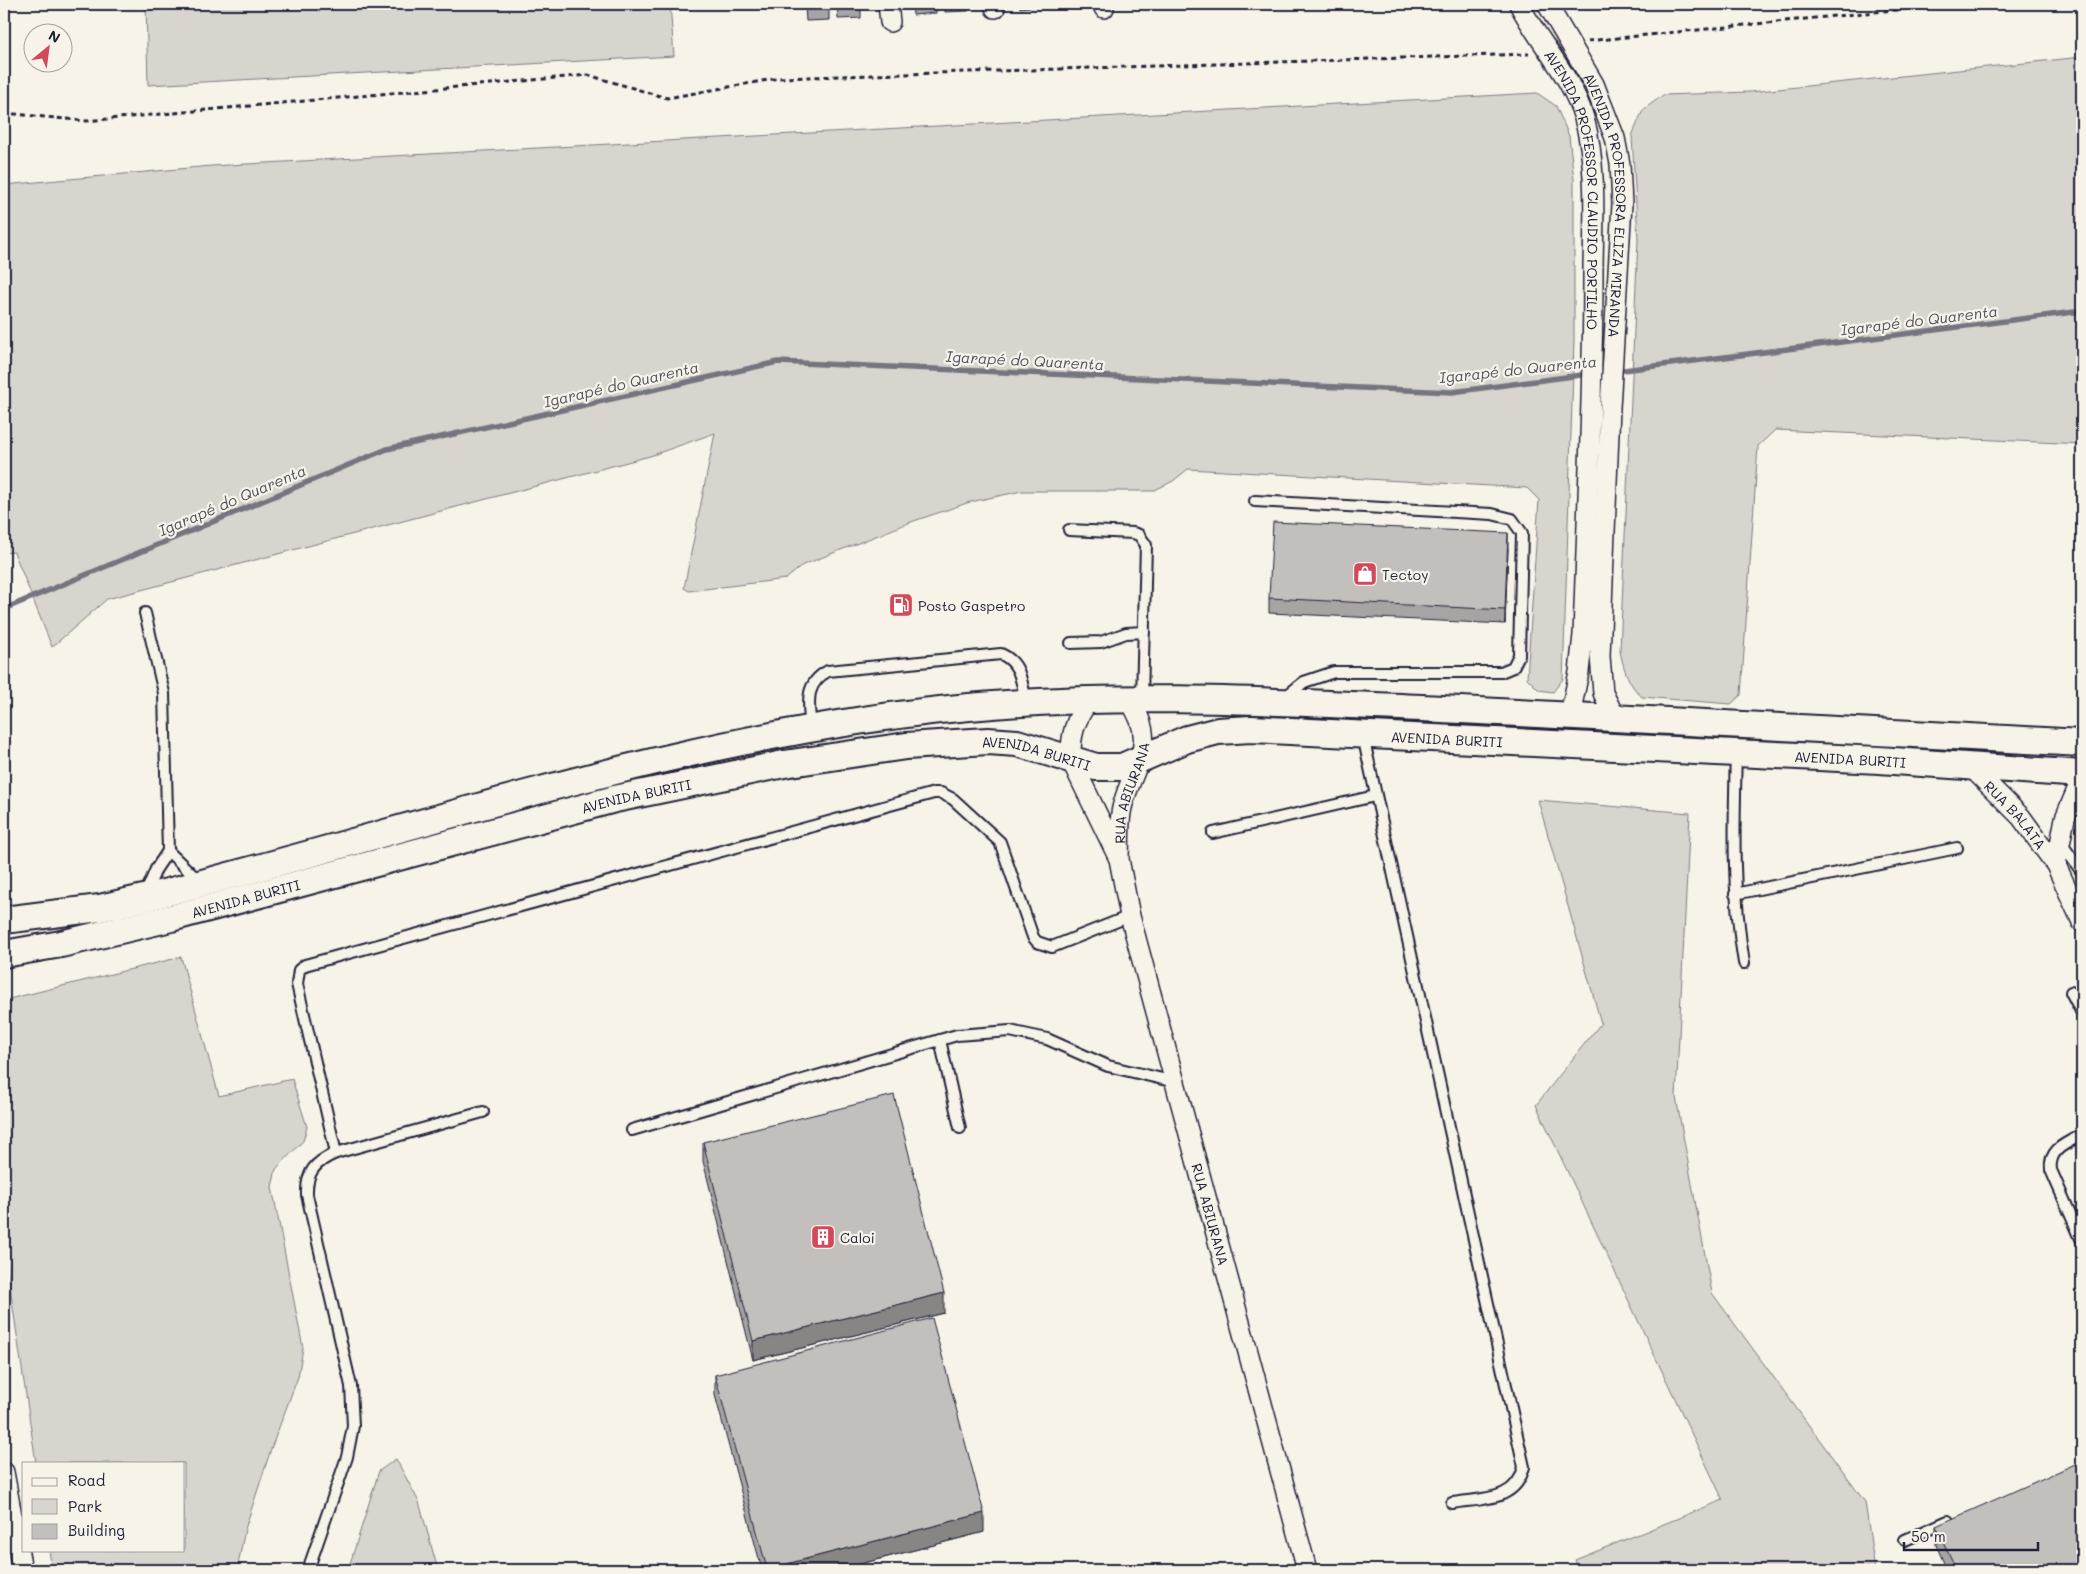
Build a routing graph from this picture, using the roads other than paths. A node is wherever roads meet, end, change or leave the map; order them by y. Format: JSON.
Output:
{"nodes":[{"id":1,"x":1519,"y":4,"type":"edge"},
{"id":2,"x":1547,"y":4,"type":"edge"},
{"id":3,"x":1600,"y":407,"type":"junction"},
{"id":4,"x":1255,"y":501,"type":"dead end"},
{"id":5,"x":1069,"y":530,"type":"dead end"},
{"id":6,"x":145,"y":613,"type":"dead end"},
{"id":7,"x":1144,"y":632,"type":"junction"},
{"id":8,"x":1071,"y":643,"type":"dead end"},
{"id":9,"x":1089,"y":700,"type":"junction"},
{"id":10,"x":1136,"y":700,"type":"junction"},
{"id":11,"x":1026,"y":702,"type":"junction"},
{"id":12,"x":1279,"y":702,"type":"junction"},
{"id":13,"x":1570,"y":715,"type":"junction"},
{"id":14,"x":1615,"y":717,"type":"junction"},
{"id":15,"x":811,"y":730,"type":"junction"},
{"id":16,"x":1363,"y":734,"type":"junction"},
{"id":17,"x":2082,"y":743,"type":"edge"},
{"id":18,"x":1736,"y":753,"type":"junction"},
{"id":19,"x":1071,"y":760,"type":"junction"},
{"id":20,"x":1138,"y":761,"type":"junction"},
{"id":21,"x":1972,"y":768,"type":"junction"},
{"id":22,"x":2082,"y":776,"type":"edge"},
{"id":23,"x":1375,"y":796,"type":"junction"},
{"id":24,"x":1213,"y":833,"type":"dead end"},
{"id":25,"x":2059,"y":840,"type":"junction"},
{"id":26,"x":1957,"y":848,"type":"dead end"},
{"id":27,"x":168,"y":851,"type":"junction"},
{"id":28,"x":1119,"y":859,"type":"junction"},
{"id":29,"x":2056,"y":864,"type":"junction"},
{"id":30,"x":2082,"y":872,"type":"edge"},
{"id":31,"x":201,"y":884,"type":"junction"},
{"id":32,"x":1735,"y":894,"type":"junction"},
{"id":33,"x":144,"y":898,"type":"junction"},
{"id":34,"x":1130,"y":916,"type":"junction"},
{"id":35,"x":4,"y":920,"type":"edge"},
{"id":36,"x":2082,"y":922,"type":"edge"},
{"id":37,"x":10,"y":956,"type":"edge"},
{"id":38,"x":1744,"y":964,"type":"dead end"},
{"id":39,"x":2071,"y":992,"type":"dead end"},
{"id":40,"x":2082,"y":1013,"type":"edge"},
{"id":41,"x":940,"y":1040,"type":"junction"},
{"id":42,"x":1175,"y":1082,"type":"junction"},
{"id":43,"x":482,"y":1112,"type":"dead end"},
{"id":44,"x":960,"y":1128,"type":"dead end"},
{"id":45,"x":632,"y":1130,"type":"dead end"},
{"id":46,"x":2082,"y":1135,"type":"edge"},
{"id":47,"x":336,"y":1153,"type":"junction"},
{"id":48,"x":2082,"y":1241,"type":"edge"},
{"id":49,"x":4,"y":1472,"type":"edge"},
{"id":50,"x":1452,"y":1503,"type":"dead end"},
{"id":51,"x":1958,"y":1517,"type":"edge"},
{"id":52,"x":1905,"y":1540,"type":"dead end"},
{"id":53,"x":22,"y":1570,"type":"edge"},
{"id":54,"x":308,"y":1570,"type":"edge"},
{"id":55,"x":1307,"y":1570,"type":"edge"}],
"edges":[{"from":1,"to":3,"type":"street","name":"AVENIDA PROFESSOR CLAUDIO PORTILHO"},
{"from":2,"to":3,"type":"street","name":"AVENIDA PROFESSORA ELIZA MIRANDA"},
{"from":3,"to":13,"type":"street","name":"AVENIDA PROFESSOR CLAUDIO PORTILHO"},
{"from":3,"to":14,"type":"street","name":"AVENIDA PROFESSORA ELIZA MIRANDA"},
{"from":4,"to":12,"type":"lane"},
{"from":5,"to":7,"type":"lane"},
{"from":6,"to":27,"type":"lane"},
{"from":7,"to":8,"type":"lane"},
{"from":7,"to":10,"type":"lane"},
{"from":9,"to":10,"type":"main road","name":"AVENIDA BURITI"},
{"from":9,"to":11,"type":"main road","name":"AVENIDA BURITI"},
{"from":9,"to":19,"type":"street","name":"RUA ABIURANA"},
{"from":10,"to":12,"type":"main road","name":"AVENIDA BURITI"},
{"from":10,"to":20,"type":"street","name":"RUA ABIURANA"},
{"from":11,"to":15,"type":"main road","name":"AVENIDA BURITI"},
{"from":11,"to":15,"type":"lane"},
{"from":12,"to":13,"type":"main road","name":"AVENIDA BURITI"},
{"from":13,"to":14,"type":"main road","name":"AVENIDA BURITI"},
{"from":14,"to":17,"type":"main road","name":"AVENIDA BURITI"},
{"from":15,"to":31,"type":"main road","name":"AVENIDA BURITI"},
{"from":16,"to":18,"type":"main road","name":"AVENIDA BURITI"},
{"from":16,"to":20,"type":"main road","name":"AVENIDA BURITI"},
{"from":16,"to":23,"type":"lane"},
{"from":18,"to":21,"type":"main road","name":"AVENIDA BURITI"},
{"from":18,"to":32,"type":"lane"},
{"from":19,"to":20,"type":"main road","name":"AVENIDA BURITI"},
{"from":19,"to":28,"type":"street","name":"RUA ABIURANA"},
{"from":19,"to":37,"type":"main road","name":"AVENIDA BURITI"},
{"from":20,"to":28,"type":"street","name":"RUA ABIURANA"},
{"from":21,"to":22,"type":"main road","name":"AVENIDA BURITI"},
{"from":21,"to":29,"type":"street","name":"RUA BALATA"},
{"from":22,"to":25,"type":"street","name":"RUA BALATA"},
{"from":23,"to":24,"type":"lane"},
{"from":23,"to":50,"type":"lane"},
{"from":25,"to":29,"type":"street","name":"RUA BALATA"},
{"from":25,"to":30,"type":"lane"},
{"from":26,"to":32,"type":"lane"},
{"from":27,"to":31,"type":"lane"},
{"from":27,"to":33,"type":"lane"},
{"from":28,"to":34,"type":"street","name":"RUA ABIURANA"},
{"from":29,"to":36,"type":"street","name":"RUA BALATA"},
{"from":31,"to":33,"type":"main road","name":"AVENIDA BURITI"},
{"from":32,"to":38,"type":"lane"},
{"from":33,"to":35,"type":"main road","name":"AVENIDA BURITI"},
{"from":34,"to":42,"type":"street","name":"RUA ABIURANA"},
{"from":34,"to":47,"type":"lane"},
{"from":39,"to":40,"type":"lane"},
{"from":41,"to":42,"type":"lane"},
{"from":41,"to":44,"type":"lane"},
{"from":41,"to":45,"type":"lane"},
{"from":42,"to":55,"type":"street","name":"RUA ABIURANA"},
{"from":43,"to":47,"type":"lane"},
{"from":46,"to":48,"type":"lane"},
{"from":47,"to":54,"type":"lane"},
{"from":49,"to":53,"type":"street"},
{"from":51,"to":52,"type":"lane"}]}
